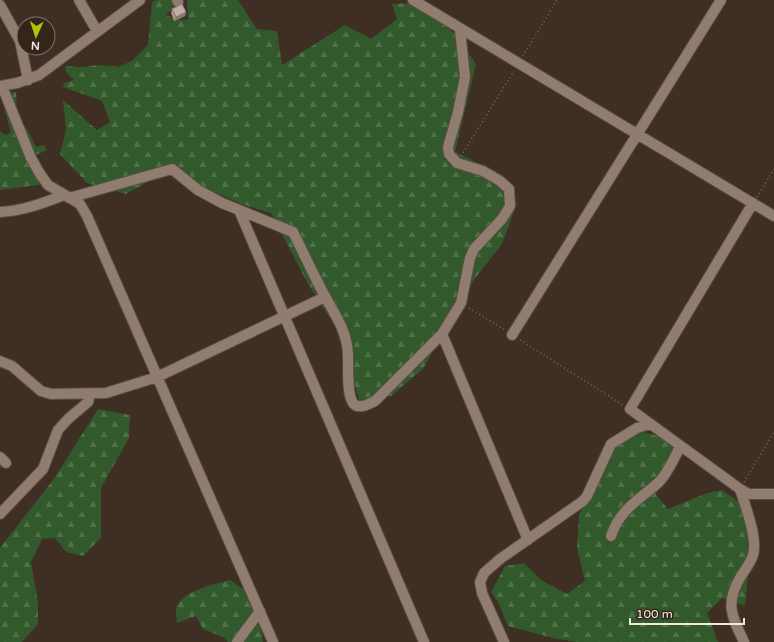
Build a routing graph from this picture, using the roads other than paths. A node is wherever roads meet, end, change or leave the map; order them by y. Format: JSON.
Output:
{"nodes":[{"id":1,"x":79,"y":0,"type":"edge"},
{"id":2,"x":140,"y":0,"type":"edge"},
{"id":3,"x":413,"y":0,"type":"edge"},
{"id":4,"x":721,"y":0,"type":"edge"},
{"id":5,"x":0,"y":5,"type":"edge"},
{"id":6,"x":460,"y":30,"type":"junction"},
{"id":7,"x":97,"y":31,"type":"junction"},
{"id":8,"x":28,"y":80,"type":"junction"},
{"id":9,"x":1,"y":86,"type":"edge"},
{"id":10,"x":637,"y":134,"type":"junction"},
{"id":11,"x":67,"y":196,"type":"junction"},
{"id":12,"x":753,"y":203,"type":"junction"},
{"id":13,"x":239,"y":210,"type":"junction"},
{"id":14,"x":0,"y":212,"type":"edge"},
{"id":15,"x":774,"y":216,"type":"edge"},
{"id":16,"x":325,"y":297,"type":"junction"},
{"id":17,"x":284,"y":316,"type":"junction"},
{"id":18,"x":442,"y":334,"type":"junction"},
{"id":19,"x":512,"y":335,"type":"road end"},
{"id":20,"x":1,"y":359,"type":"edge"},
{"id":21,"x":157,"y":376,"type":"junction"},
{"id":22,"x":90,"y":394,"type":"junction"},
{"id":23,"x":650,"y":424,"type":"junction"},
{"id":24,"x":680,"y":447,"type":"junction"},
{"id":25,"x":740,"y":489,"type":"junction"},
{"id":26,"x":774,"y":494,"type":"edge"},
{"id":27,"x":0,"y":514,"type":"edge"},
{"id":28,"x":611,"y":536,"type":"dead end"},
{"id":29,"x":528,"y":540,"type":"junction"},
{"id":30,"x":260,"y":611,"type":"junction"},
{"id":31,"x":237,"y":642,"type":"edge"},
{"id":32,"x":273,"y":642,"type":"edge"},
{"id":33,"x":424,"y":642,"type":"edge"},
{"id":34,"x":504,"y":642,"type":"edge"},
{"id":35,"x":744,"y":642,"type":"edge"}],
"edges":[{"from":1,"to":7,"type":"street"},
{"from":2,"to":7,"type":"street"},
{"from":3,"to":6,"type":"street"},
{"from":4,"to":10,"type":"street"},
{"from":5,"to":8,"type":"street"},
{"from":6,"to":10,"type":"street"},
{"from":6,"to":18,"type":"street"},
{"from":7,"to":8,"type":"street"},
{"from":8,"to":9,"type":"street"},
{"from":9,"to":11,"type":"street"},
{"from":10,"to":12,"type":"street"},
{"from":10,"to":19,"type":"street"},
{"from":11,"to":13,"type":"street"},
{"from":11,"to":14,"type":"street"},
{"from":11,"to":21,"type":"street"},
{"from":12,"to":15,"type":"street"},
{"from":12,"to":23,"type":"street"},
{"from":13,"to":16,"type":"street"},
{"from":13,"to":17,"type":"street"},
{"from":16,"to":17,"type":"street"},
{"from":16,"to":18,"type":"street"},
{"from":17,"to":21,"type":"street"},
{"from":17,"to":33,"type":"street"},
{"from":18,"to":29,"type":"street"},
{"from":20,"to":22,"type":"street"},
{"from":21,"to":22,"type":"street"},
{"from":21,"to":30,"type":"street"},
{"from":22,"to":27,"type":"street"},
{"from":23,"to":24,"type":"street"},
{"from":23,"to":29,"type":"street"},
{"from":24,"to":25,"type":"street"},
{"from":24,"to":28,"type":"street"},
{"from":25,"to":26,"type":"street"},
{"from":25,"to":35,"type":"street"},
{"from":29,"to":34,"type":"street"},
{"from":30,"to":31,"type":"street"},
{"from":30,"to":32,"type":"street"}]}
